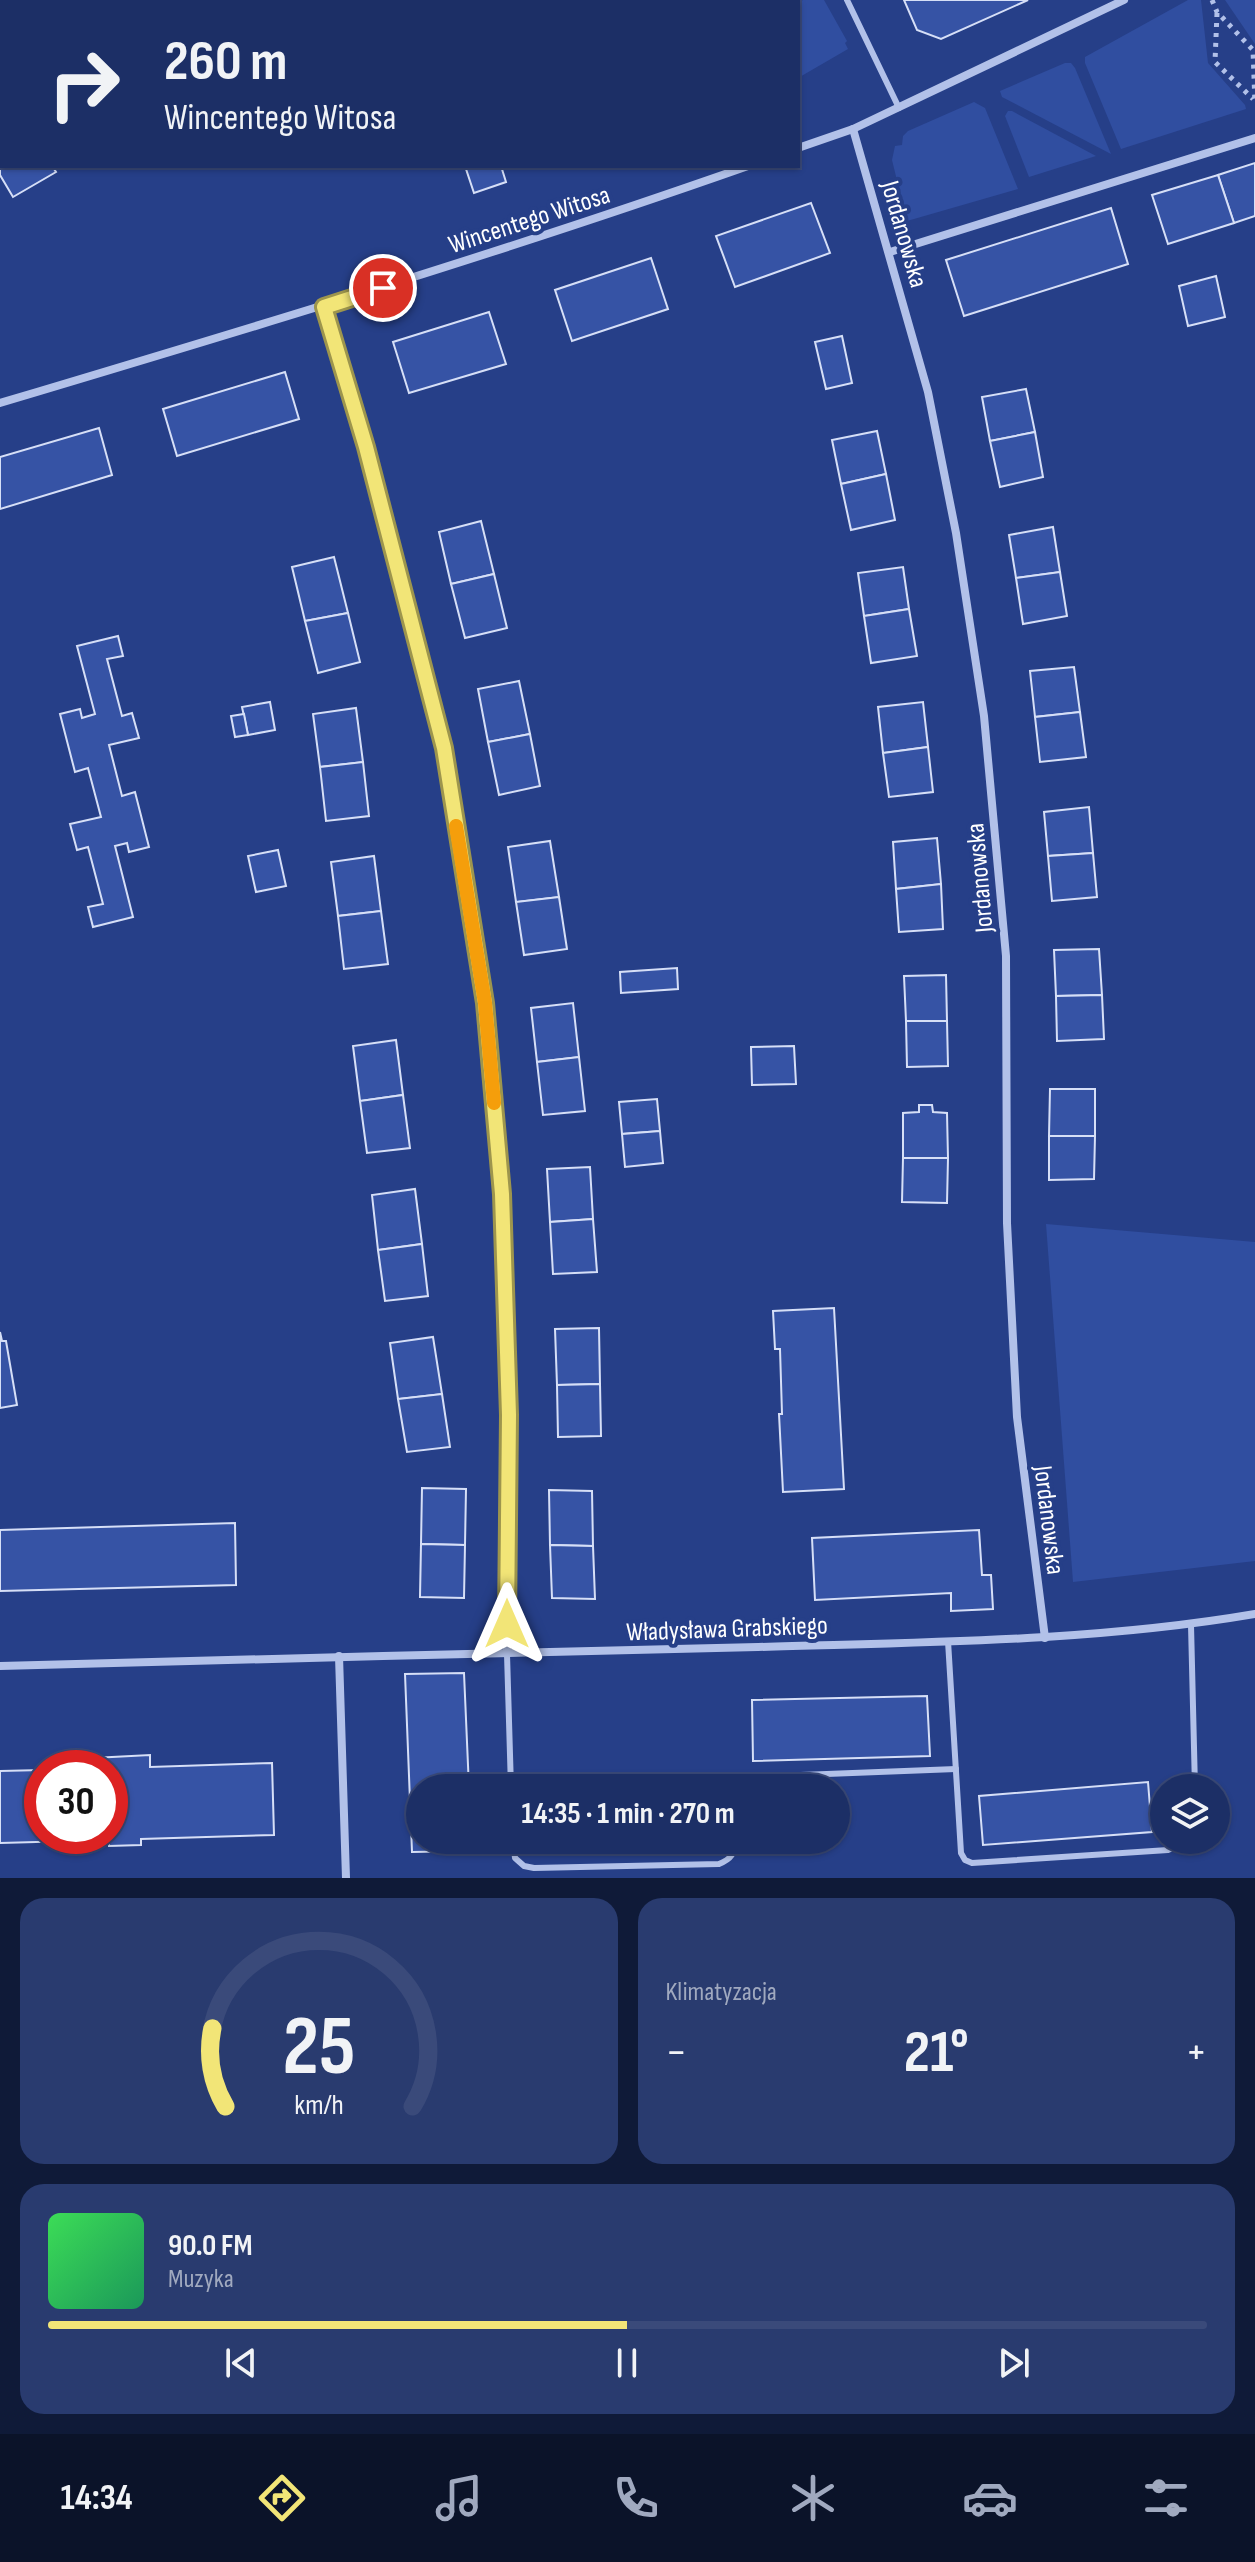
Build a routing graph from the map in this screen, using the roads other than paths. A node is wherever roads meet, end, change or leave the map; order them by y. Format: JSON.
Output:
{"nodes":[{"id":1,"x":847,"y":0,"type":"edge"},
{"id":2,"x":1124,"y":0,"type":"edge"},
{"id":3,"x":899,"y":108,"type":"junction"},
{"id":4,"x":853,"y":129,"type":"junction"},
{"id":5,"x":1255,"y":138,"type":"edge"},
{"id":6,"x":800,"y":147,"type":"edge"},
{"id":7,"x":732,"y":169,"type":"edge"},
{"id":8,"x":890,"y":252,"type":"junction"},
{"id":9,"x":324,"y":307,"type":"junction"},
{"id":10,"x":0,"y":403,"type":"edge"},
{"id":11,"x":1255,"y":1614,"type":"edge"},
{"id":12,"x":1191,"y":1625,"type":"junction"},
{"id":13,"x":1045,"y":1638,"type":"junction"},
{"id":14,"x":948,"y":1641,"type":"junction"},
{"id":15,"x":507,"y":1654,"type":"junction"},
{"id":16,"x":339,"y":1656,"type":"junction"},
{"id":17,"x":0,"y":1666,"type":"edge"},
{"id":18,"x":956,"y":1769,"type":"junction"},
{"id":19,"x":511,"y":1774,"type":"edge"},
{"id":20,"x":828,"y":1774,"type":"edge"},
{"id":21,"x":1195,"y":1774,"type":"edge"},
{"id":22,"x":1150,"y":1851,"type":"edge"},
{"id":23,"x":515,"y":1854,"type":"edge"},
{"id":24,"x":733,"y":1854,"type":"edge"},
{"id":25,"x":346,"y":1878,"type":"edge"}],
"edges":[{"from":1,"to":3,"type":"lane"},
{"from":2,"to":3,"type":"street"},
{"from":3,"to":4,"type":"street"},
{"from":4,"to":6,"type":"street"},
{"from":4,"to":8,"type":"street","name":"Jordanowska"},
{"from":5,"to":8,"type":"street"},
{"from":7,"to":9,"type":"street","name":"Wincentego Witosa"},
{"from":8,"to":13,"type":"street","name":"Jordanowska"},
{"from":9,"to":10,"type":"street","name":"Wincentego Witosa"},
{"from":9,"to":15,"type":"street"},
{"from":11,"to":12,"type":"street","name":"Władysława Grabskiego"},
{"from":12,"to":13,"type":"street","name":"Władysława Grabskiego"},
{"from":12,"to":21,"type":"lane"},
{"from":13,"to":14,"type":"street","name":"Władysława Grabskiego"},
{"from":14,"to":15,"type":"street","name":"Władysława Grabskiego"},
{"from":14,"to":18,"type":"lane"},
{"from":15,"to":16,"type":"street","name":"Władysława Grabskiego"},
{"from":15,"to":19,"type":"lane"},
{"from":16,"to":17,"type":"street","name":"Władysława Grabskiego"},
{"from":16,"to":25,"type":"street"},
{"from":18,"to":20,"type":"lane"},
{"from":18,"to":22,"type":"lane"},
{"from":23,"to":24,"type":"lane"}]}
